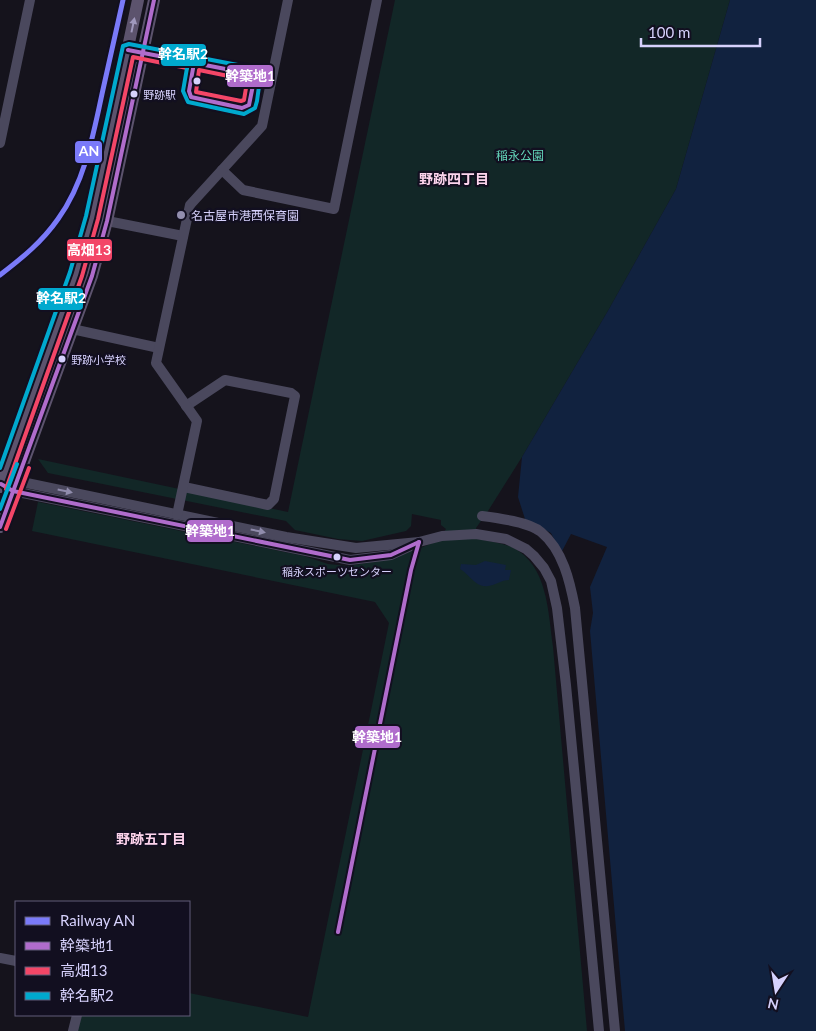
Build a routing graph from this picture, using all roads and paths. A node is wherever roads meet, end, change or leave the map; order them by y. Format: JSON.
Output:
{"nodes":[{"id":1,"x":30,"y":0,"type":"edge"},
{"id":2,"x":138,"y":0,"type":"edge"},
{"id":3,"x":154,"y":0,"type":"edge"},
{"id":4,"x":288,"y":0,"type":"edge"},
{"id":5,"x":377,"y":0,"type":"edge"},
{"id":6,"x":0,"y":143,"type":"edge"},
{"id":7,"x":222,"y":170,"type":"junction"},
{"id":8,"x":92,"y":218,"type":"junction"},
{"id":9,"x":107,"y":221,"type":"junction"},
{"id":10,"x":183,"y":236,"type":"junction"},
{"id":11,"x":72,"y":330,"type":"junction"},
{"id":12,"x":159,"y":348,"type":"junction"},
{"id":13,"x":186,"y":406,"type":"junction"},
{"id":14,"x":1,"y":485,"type":"edge"},
{"id":15,"x":15,"y":486,"type":"junction"},
{"id":16,"x":184,"y":487,"type":"junction"},
{"id":17,"x":177,"y":514,"type":"junction"},
{"id":18,"x":482,"y":516,"type":"dead end"},
{"id":19,"x":0,"y":527,"type":"edge"},
{"id":20,"x":419,"y":542,"type":"junction"},
{"id":21,"x":0,"y":958,"type":"edge"},
{"id":22,"x":15,"y":961,"type":"edge"},
{"id":23,"x":77,"y":1016,"type":"edge"},
{"id":24,"x":73,"y":1031,"type":"edge"},
{"id":25,"x":599,"y":1031,"type":"edge"},
{"id":26,"x":615,"y":1031,"type":"edge"}],
"edges":[{"from":1,"to":6,"type":"street"},
{"from":8,"to":2,"type":"main road","one_way":true},
{"from":3,"to":9,"type":"main road"},
{"from":4,"to":7,"type":"street"},
{"from":5,"to":7,"type":"street"},
{"from":7,"to":10,"type":"street"},
{"from":8,"to":9,"type":"street"},
{"from":8,"to":14,"type":"main road"},
{"from":9,"to":10,"type":"street"},
{"from":9,"to":11,"type":"main road"},
{"from":10,"to":12,"type":"street"},
{"from":11,"to":12,"type":"street"},
{"from":11,"to":15,"type":"main road"},
{"from":12,"to":13,"type":"street"},
{"from":13,"to":16,"type":"street"},
{"from":13,"to":16,"type":"street"},
{"from":14,"to":15,"type":"street"},
{"from":15,"to":17,"type":"street","one_way":true},
{"from":15,"to":19,"type":"main road"},
{"from":15,"to":20,"type":"street"},
{"from":16,"to":17,"type":"street"},
{"from":17,"to":20,"type":"street","one_way":true},
{"from":18,"to":26,"type":"street"},
{"from":20,"to":25,"type":"street"},
{"from":21,"to":22,"type":"street"},
{"from":23,"to":24,"type":"street"}]}
